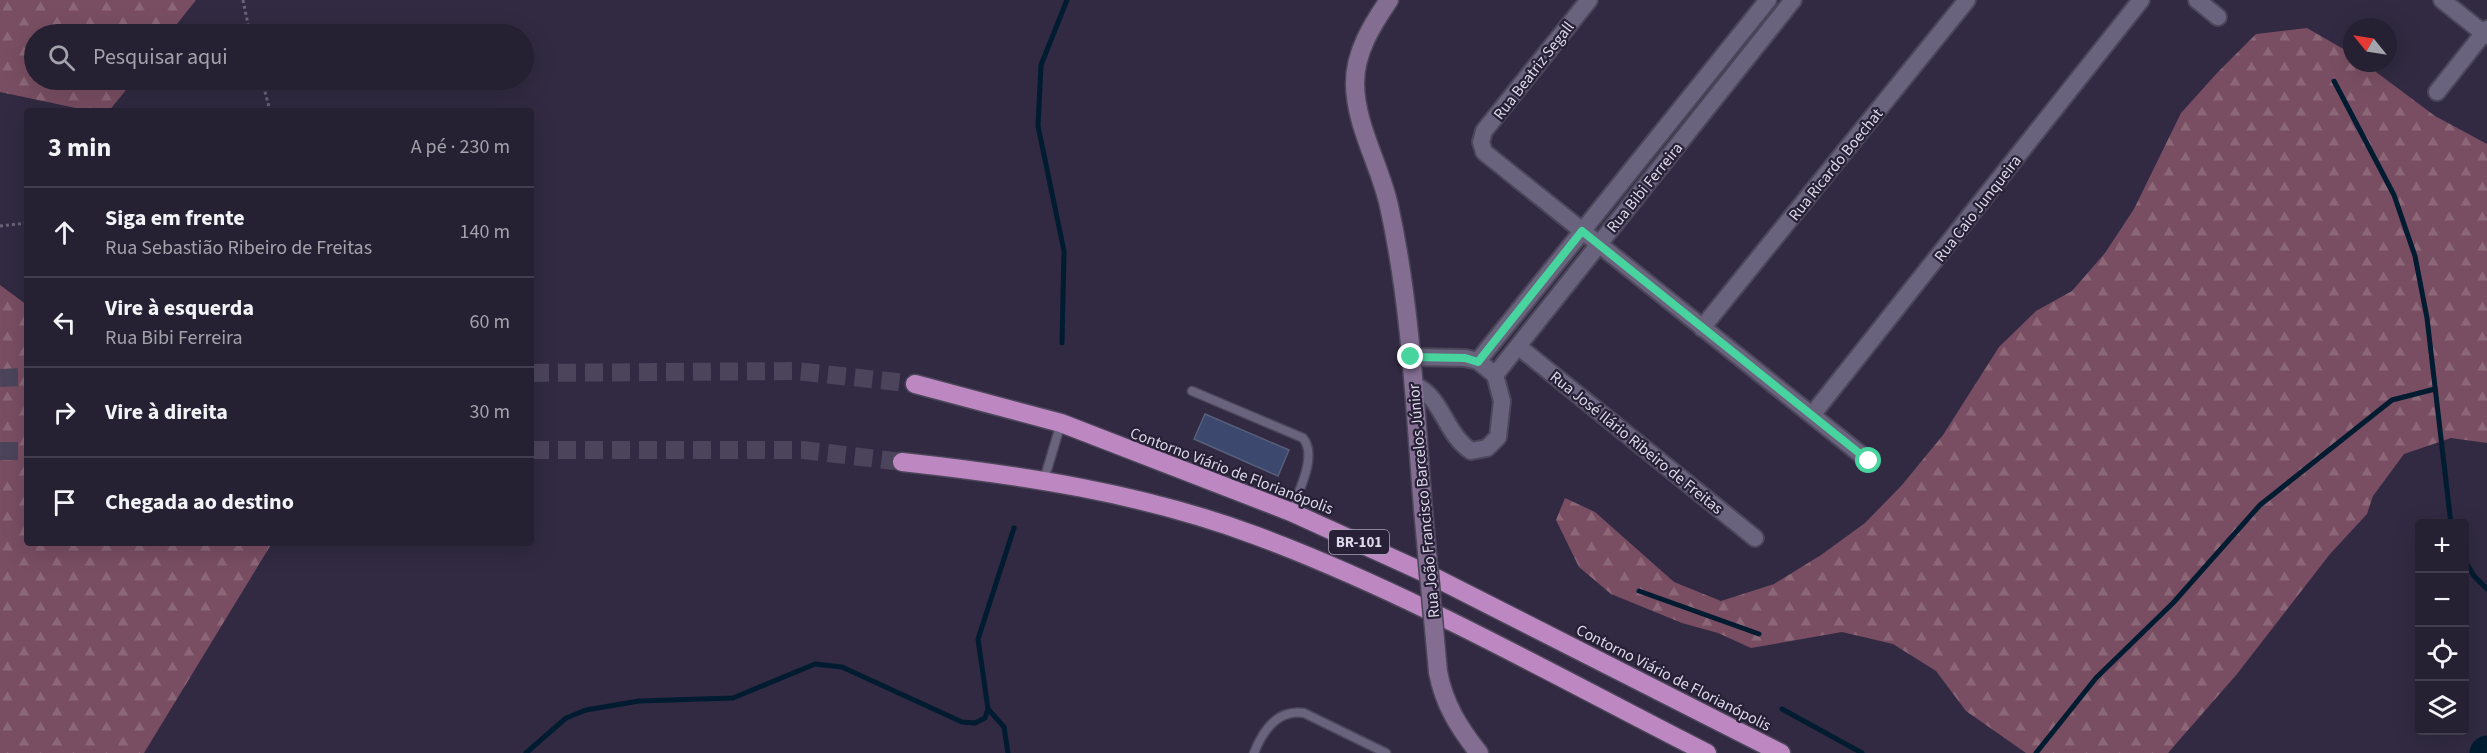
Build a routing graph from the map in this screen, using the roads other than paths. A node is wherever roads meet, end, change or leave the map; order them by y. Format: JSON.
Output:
{"nodes":[{"id":1,"x":1389,"y":0,"type":"edge"},
{"id":2,"x":1589,"y":0,"type":"edge"},
{"id":3,"x":1768,"y":0,"type":"edge"},
{"id":4,"x":1793,"y":0,"type":"edge"},
{"id":5,"x":1966,"y":0,"type":"edge"},
{"id":6,"x":2141,"y":0,"type":"edge"},
{"id":7,"x":2197,"y":0,"type":"edge"},
{"id":8,"x":2442,"y":0,"type":"edge"},
{"id":9,"x":2218,"y":17,"type":"dead end"},
{"id":10,"x":2486,"y":33,"type":"edge"},
{"id":11,"x":2437,"y":92,"type":"dead end"},
{"id":12,"x":1582,"y":231,"type":"junction"},
{"id":13,"x":1599,"y":244,"type":"junction"},
{"id":14,"x":1702,"y":328,"type":"junction"},
{"id":15,"x":1519,"y":346,"type":"junction"},
{"id":16,"x":1411,"y":357,"type":"junction"},
{"id":17,"x":1478,"y":362,"type":"junction"},
{"id":18,"x":1495,"y":375,"type":"junction"},
{"id":19,"x":915,"y":384,"type":"tunnel mouth"},
{"id":20,"x":1414,"y":385,"type":"junction"},
{"id":21,"x":1192,"y":391,"type":"dead end"},
{"id":22,"x":1812,"y":416,"type":"junction"},
{"id":23,"x":1061,"y":423,"type":"junction"},
{"id":24,"x":1869,"y":461,"type":"dead end"},
{"id":25,"x":902,"y":462,"type":"tunnel mouth"},
{"id":26,"x":1044,"y":480,"type":"junction"},
{"id":27,"x":1291,"y":512,"type":"junction"},
{"id":28,"x":1755,"y":538,"type":"dead end"},
{"id":29,"x":1254,"y":753,"type":"edge"},
{"id":30,"x":1386,"y":753,"type":"edge"},
{"id":31,"x":1479,"y":753,"type":"edge"},
{"id":32,"x":1707,"y":753,"type":"edge"},
{"id":33,"x":1781,"y":753,"type":"edge"}],
"edges":[{"from":1,"to":16,"type":"street","name":"Rua João Francisco Barcelos Júnior"},
{"from":2,"to":12,"type":"street","name":"Rua Beatriz Segall"},
{"from":3,"to":12,"type":"street","name":"Rua Bibi Ferreira"},
{"from":4,"to":13,"type":"street","name":"Rua Bibi Ferreira"},
{"from":5,"to":14,"type":"street","name":"Rua Ricardo Boechat"},
{"from":6,"to":22,"type":"street","name":"Rua Caio Junqueira"},
{"from":7,"to":9,"type":"street"},
{"from":8,"to":10,"type":"street"},
{"from":10,"to":11,"type":"street"},
{"from":12,"to":13,"type":"street"},
{"from":12,"to":17,"type":"street","name":"Rua Bibi Ferreira"},
{"from":13,"to":14,"type":"street"},
{"from":13,"to":15,"type":"street","name":"Rua Bibi Ferreira"},
{"from":14,"to":22,"type":"street"},
{"from":15,"to":18,"type":"street","name":"Rua Bibi Ferreira"},
{"from":15,"to":28,"type":"street","name":"Rua José Ilário Ribeiro de Freitas"},
{"from":16,"to":17,"type":"street"},
{"from":16,"to":20,"type":"street","name":"Rua João Francisco Barcelos Júnior"},
{"from":17,"to":18,"type":"street"},
{"from":18,"to":20,"type":"street"},
{"from":19,"to":23,"type":"highway","name":"Contorno Viário de Florianópolis","number":"BR-101"},
{"from":20,"to":31,"type":"street","name":"Rua João Francisco Barcelos Júnior","bridge":true},
{"from":21,"to":27,"type":"lane"},
{"from":22,"to":24,"type":"street"},
{"from":23,"to":26,"type":"lane"},
{"from":23,"to":27,"type":"highway","name":"Contorno Viário de Florianópolis","number":"BR-101"},
{"from":25,"to":26,"type":"highway","number":"BR-101"},
{"from":26,"to":32,"type":"highway","number":"BR-101"},
{"from":27,"to":33,"type":"highway","name":"Contorno Viário de Florianópolis","number":"BR-101"},
{"from":29,"to":30,"type":"lane"}]}
